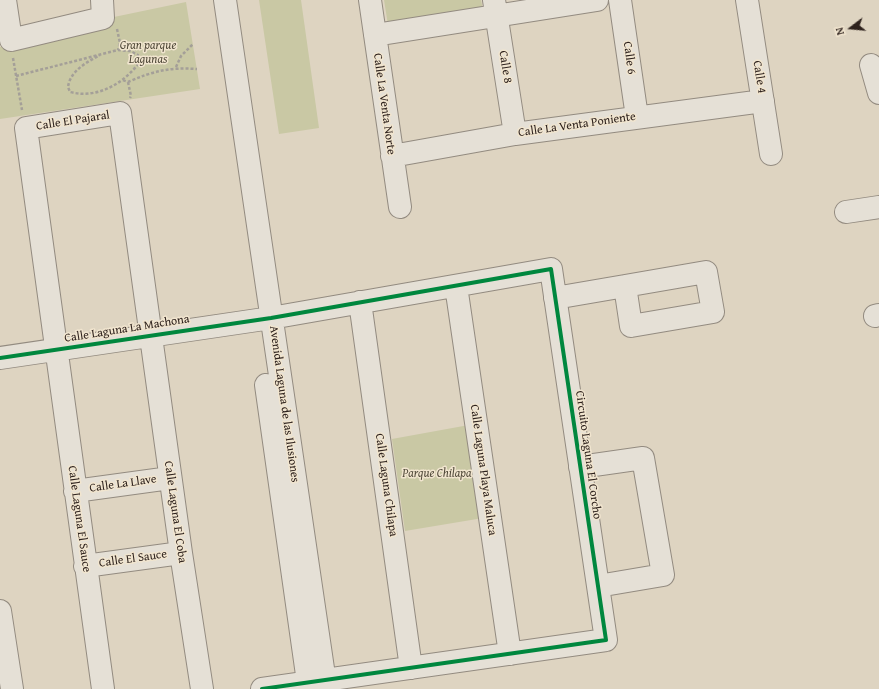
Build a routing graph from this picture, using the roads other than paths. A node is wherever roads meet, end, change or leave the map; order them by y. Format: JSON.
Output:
{"nodes":[{"id":1,"x":5,"y":0,"type":"edge"},
{"id":2,"x":102,"y":0,"type":"edge"},
{"id":3,"x":210,"y":0,"type":"edge"},
{"id":4,"x":225,"y":0,"type":"edge"},
{"id":5,"x":370,"y":0,"type":"edge"},
{"id":6,"x":597,"y":0,"type":"edge"},
{"id":7,"x":620,"y":0,"type":"edge"},
{"id":8,"x":747,"y":0,"type":"edge"},
{"id":9,"x":496,"y":8,"type":"edge"},
{"id":10,"x":375,"y":35,"type":"junction"},
{"id":11,"x":224,"y":47,"type":"junction"},
{"id":12,"x":871,"y":65,"type":"dead end"},
{"id":13,"x":879,"y":93,"type":"edge"},
{"id":14,"x":762,"y":101,"type":"junction"},
{"id":15,"x":637,"y":117,"type":"junction"},
{"id":16,"x":515,"y":134,"type":"junction"},
{"id":17,"x":771,"y":154,"type":"dead end"},
{"id":18,"x":392,"y":156,"type":"junction"},
{"id":19,"x":400,"y":207,"type":"dead end"},
{"id":20,"x":879,"y":207,"type":"edge"},
{"id":21,"x":846,"y":212,"type":"dead end"},
{"id":22,"x":456,"y":286,"type":"junction"},
{"id":23,"x":625,"y":286,"type":"dead end"},
{"id":24,"x":555,"y":298,"type":"junction"},
{"id":25,"x":360,"y":302,"type":"junction"},
{"id":26,"x":264,"y":319,"type":"junction"},
{"id":27,"x":151,"y":336,"type":"junction"},
{"id":28,"x":56,"y":350,"type":"junction"},
{"id":29,"x":0,"y":358,"type":"edge"},
{"id":30,"x":580,"y":467,"type":"junction"},
{"id":31,"x":170,"y":478,"type":"junction"},
{"id":32,"x":75,"y":491,"type":"junction"},
{"id":33,"x":181,"y":553,"type":"junction"},
{"id":34,"x":85,"y":566,"type":"junction"},
{"id":35,"x":598,"y":586,"type":"junction"},
{"id":36,"x":0,"y":611,"type":"edge"},
{"id":37,"x":510,"y":654,"type":"junction"},
{"id":38,"x":411,"y":668,"type":"junction"},
{"id":39,"x":317,"y":685,"type":"edge"},
{"id":40,"x":12,"y":689,"type":"edge"},
{"id":41,"x":103,"y":689,"type":"edge"},
{"id":42,"x":202,"y":689,"type":"edge"},
{"id":43,"x":262,"y":689,"type":"edge"}],
"edges":[{"from":1,"to":2,"type":"street"},
{"from":3,"to":11,"type":"street","name":"Avenida Laguna de las Ilusiones"},
{"from":4,"to":11,"type":"street","name":"Avenida Laguna de las Ilusiones"},
{"from":5,"to":10,"type":"street","name":"Calle La Venta Norte"},
{"from":6,"to":9,"type":"street"},
{"from":7,"to":15,"type":"street","name":"Calle 6"},
{"from":8,"to":14,"type":"street","name":"Calle 4"},
{"from":9,"to":10,"type":"street"},
{"from":9,"to":16,"type":"street","name":"Calle 8"},
{"from":10,"to":18,"type":"street","name":"Calle La Venta Norte"},
{"from":11,"to":26,"type":"street","name":"Avenida Laguna de las Ilusiones"},
{"from":12,"to":13,"type":"street"},
{"from":14,"to":15,"type":"street","name":"Calle La Venta Poniente"},
{"from":14,"to":17,"type":"street","name":"Calle 4"},
{"from":15,"to":16,"type":"street","name":"Calle La Venta Poniente"},
{"from":16,"to":18,"type":"street","name":"Calle La Venta Poniente"},
{"from":18,"to":19,"type":"street","name":"Calle La Venta Norte"},
{"from":20,"to":21,"type":"street"},
{"from":22,"to":24,"type":"street","name":"Circuito Laguna El Corcho"},
{"from":22,"to":25,"type":"street","name":"Circuito Laguna El Corcho"},
{"from":22,"to":37,"type":"street","name":"Calle Laguna Playa Maluca"},
{"from":23,"to":24,"type":"street"},
{"from":24,"to":30,"type":"street","name":"Circuito Laguna El Corcho"},
{"from":25,"to":26,"type":"street","name":"Circuito Laguna El Corcho"},
{"from":25,"to":38,"type":"street","name":"Calle Laguna Chilapa"},
{"from":26,"to":27,"type":"street","name":"Calle Laguna La Machona"},
{"from":26,"to":39,"type":"street","name":"Avenida Laguna de las Ilusiones"},
{"from":27,"to":28,"type":"street","name":"Calle Laguna La Machona"},
{"from":27,"to":28,"type":"street","name":"Calle El Pajaral"},
{"from":27,"to":31,"type":"street","name":"Calle Laguna El Coba"},
{"from":28,"to":29,"type":"street","name":"Calle Laguna La Machona"},
{"from":28,"to":32,"type":"street","name":"Calle Laguna El Sauce"},
{"from":30,"to":35,"type":"street","name":"Circuito Laguna El Corcho"},
{"from":30,"to":35,"type":"street"},
{"from":31,"to":32,"type":"street","name":"Calle La Llave"},
{"from":31,"to":33,"type":"street","name":"Calle Laguna El Coba"},
{"from":32,"to":34,"type":"street","name":"Calle Laguna El Sauce"},
{"from":33,"to":34,"type":"street","name":"Calle El Sauce"},
{"from":33,"to":42,"type":"street","name":"Calle Laguna El Coba"},
{"from":34,"to":41,"type":"street","name":"Calle Laguna El Sauce"},
{"from":35,"to":37,"type":"street","name":"Circuito Laguna El Corcho"},
{"from":36,"to":40,"type":"street"},
{"from":37,"to":38,"type":"street","name":"Circuito Laguna El Corcho"},
{"from":38,"to":39,"type":"street","name":"Circuito Laguna El Corcho"},
{"from":39,"to":43,"type":"street","name":"Circuito Laguna El Corcho"}]}
